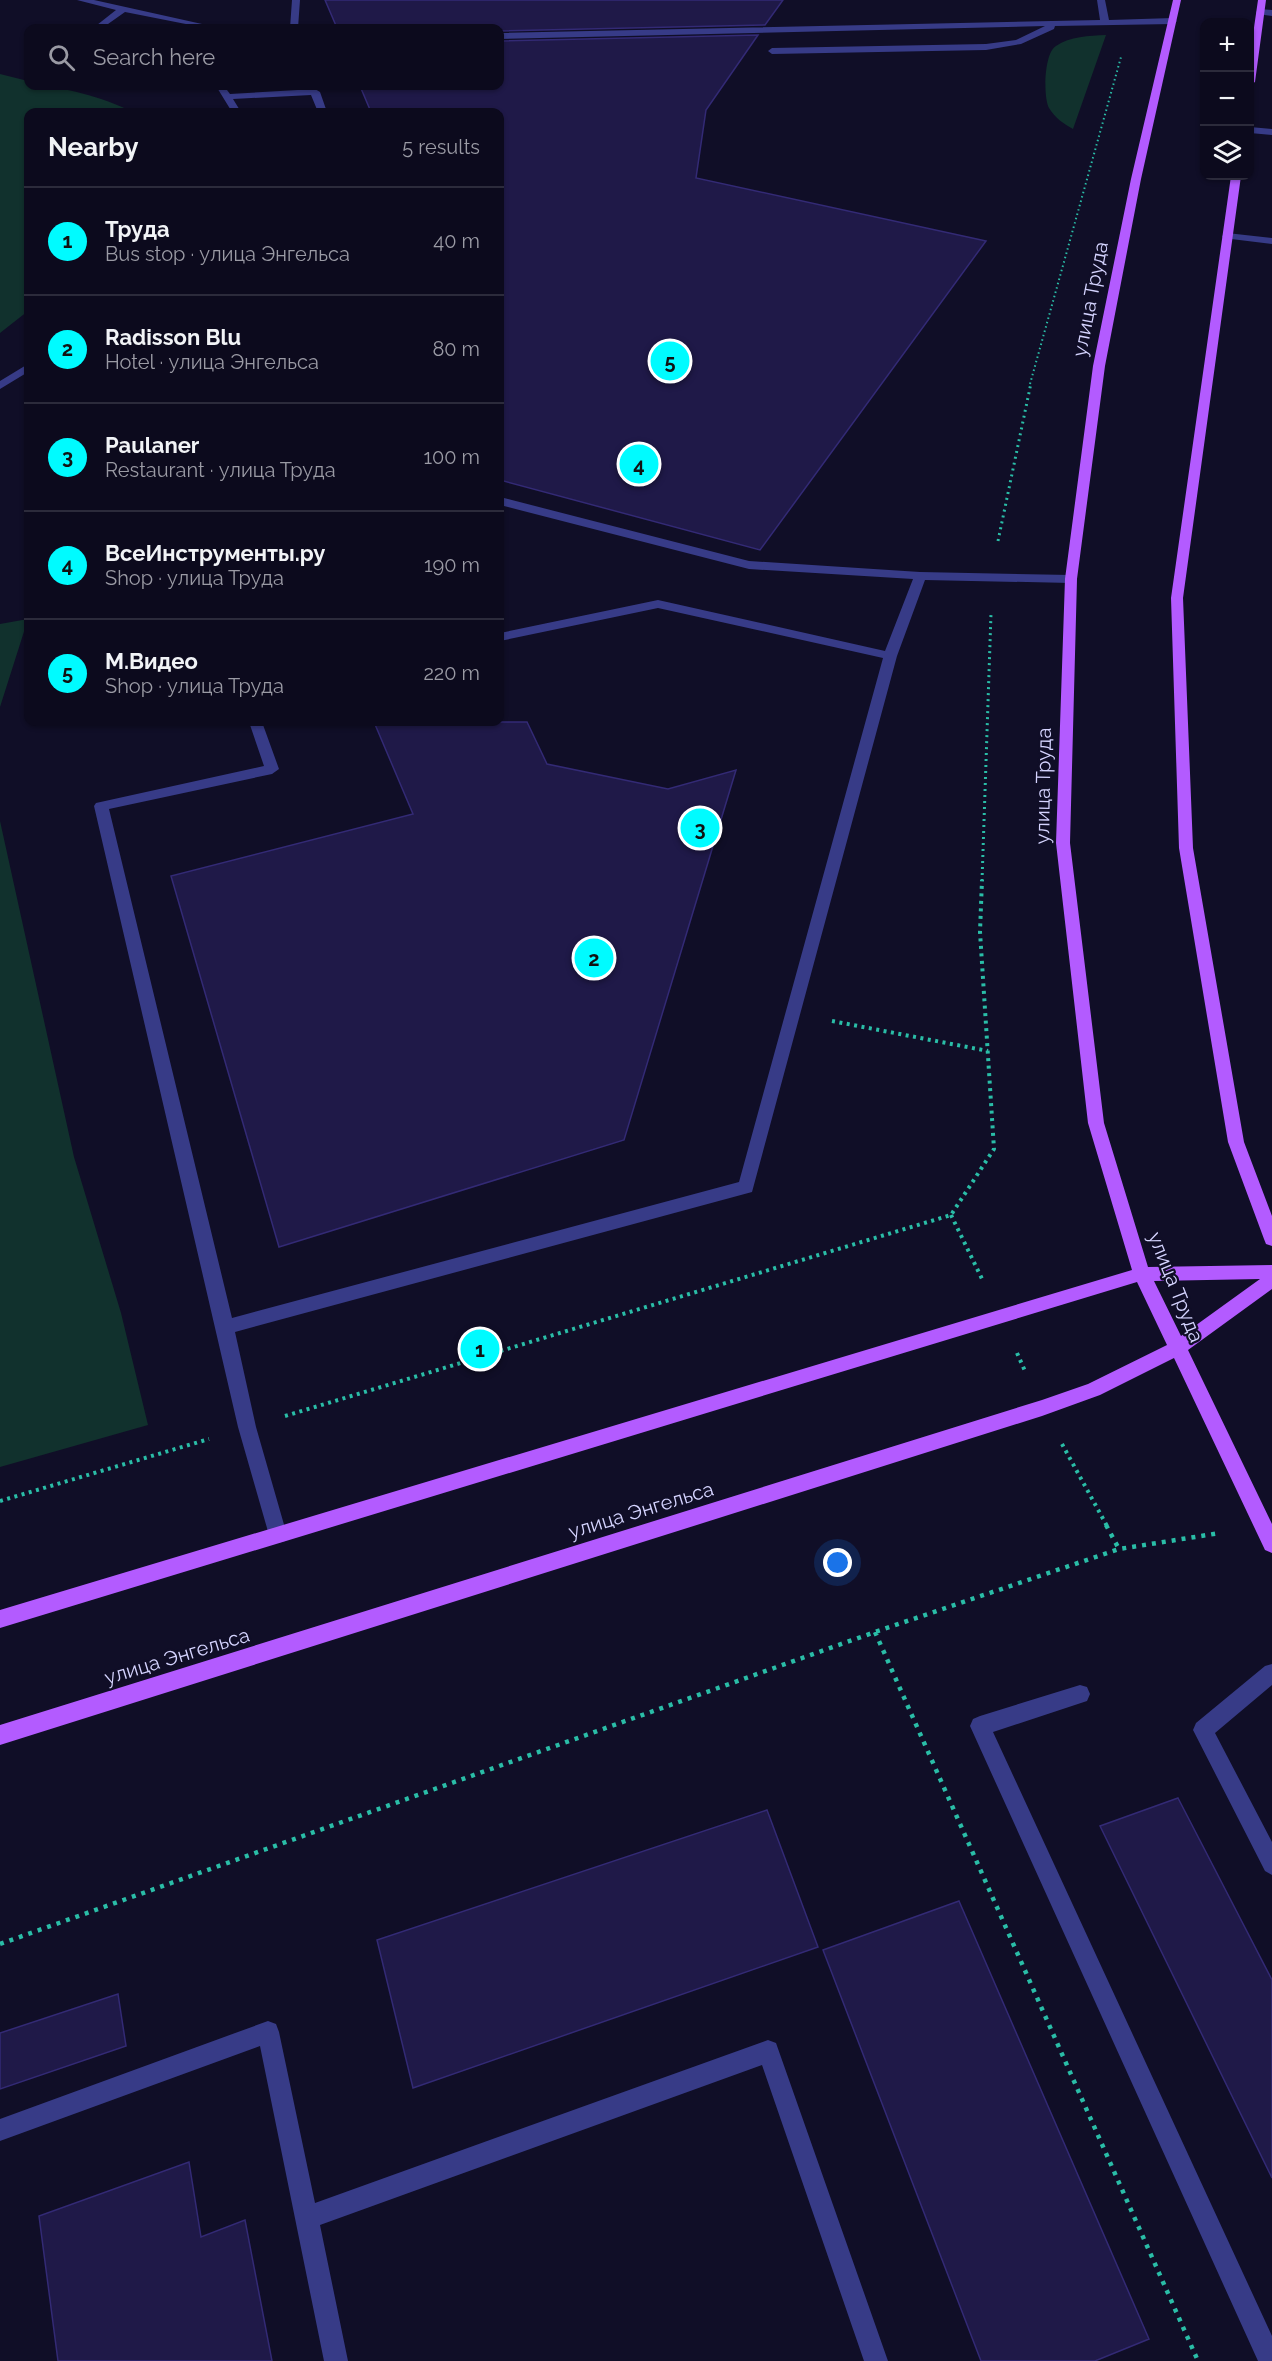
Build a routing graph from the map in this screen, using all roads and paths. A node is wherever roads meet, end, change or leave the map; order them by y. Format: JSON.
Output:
{"nodes":[{"id":1,"x":81,"y":0,"type":"edge"},
{"id":2,"x":296,"y":0,"type":"edge"},
{"id":3,"x":1101,"y":0,"type":"edge"},
{"id":4,"x":1177,"y":0,"type":"edge"},
{"id":5,"x":1262,"y":0,"type":"edge"},
{"id":6,"x":123,"y":9,"type":"junction"},
{"id":7,"x":1260,"y":12,"type":"junction"},
{"id":8,"x":1272,"y":13,"type":"edge"},
{"id":9,"x":1173,"y":21,"type":"junction"},
{"id":10,"x":1105,"y":22,"type":"junction"},
{"id":11,"x":1060,"y":23,"type":"junction"},
{"id":12,"x":102,"y":24,"type":"edge"},
{"id":13,"x":196,"y":24,"type":"edge"},
{"id":14,"x":294,"y":24,"type":"edge"},
{"id":15,"x":504,"y":36,"type":"edge"},
{"id":16,"x":772,"y":51,"type":"dead end"},
{"id":17,"x":1251,"y":72,"type":"edge"},
{"id":18,"x":223,"y":90,"type":"edge"},
{"id":19,"x":227,"y":97,"type":"junction"},
{"id":20,"x":234,"y":108,"type":"edge"},
{"id":21,"x":321,"y":108,"type":"edge"},
{"id":22,"x":1254,"y":130,"type":"edge"},
{"id":23,"x":1272,"y":132,"type":"edge"},
{"id":24,"x":1235,"y":180,"type":"edge"},
{"id":25,"x":1227,"y":236,"type":"junction"},
{"id":26,"x":1272,"y":241,"type":"edge"},
{"id":27,"x":24,"y":370,"type":"edge"},
{"id":28,"x":0,"y":386,"type":"edge"},
{"id":29,"x":504,"y":502,"type":"edge"},
{"id":30,"x":920,"y":576,"type":"junction"},
{"id":31,"x":1071,"y":579,"type":"junction"},
{"id":32,"x":504,"y":636,"type":"edge"},
{"id":33,"x":890,"y":656,"type":"junction"},
{"id":34,"x":256,"y":726,"type":"edge"},
{"id":35,"x":793,"y":1014,"type":"junction"},
{"id":36,"x":988,"y":1051,"type":"dead end"},
{"id":37,"x":951,"y":1215,"type":"dead end"},
{"id":38,"x":1272,"y":1239,"type":"edge"},
{"id":39,"x":1272,"y":1272,"type":"edge"},
{"id":40,"x":1142,"y":1274,"type":"junction"},
{"id":41,"x":1272,"y":1280,"type":"edge"},
{"id":42,"x":225,"y":1327,"type":"junction"},
{"id":43,"x":1176,"y":1349,"type":"junction"},
{"id":44,"x":247,"y":1427,"type":"junction"},
{"id":45,"x":0,"y":1502,"type":"edge"},
{"id":46,"x":1264,"y":1526,"type":"junction"},
{"id":47,"x":278,"y":1535,"type":"junction"},
{"id":48,"x":1272,"y":1544,"type":"edge"},
{"id":49,"x":0,"y":1619,"type":"edge"},
{"id":50,"x":875,"y":1632,"type":"junction"},
{"id":51,"x":1272,"y":1673,"type":"edge"},
{"id":52,"x":1080,"y":1694,"type":"dead end"},
{"id":53,"x":0,"y":1735,"type":"edge"},
{"id":54,"x":1272,"y":1864,"type":"edge"},
{"id":55,"x":0,"y":1944,"type":"edge"},
{"id":56,"x":0,"y":2130,"type":"edge"},
{"id":57,"x":306,"y":2218,"type":"junction"},
{"id":58,"x":336,"y":2361,"type":"edge"},
{"id":59,"x":876,"y":2361,"type":"edge"},
{"id":60,"x":1198,"y":2361,"type":"edge"},
{"id":61,"x":1271,"y":2361,"type":"edge"}],
"edges":[{"from":1,"to":6,"type":"lane"},
{"from":2,"to":14,"type":"lane"},
{"from":3,"to":10,"type":"lane"},
{"from":4,"to":9,"type":"main road","name":"улица Труда"},
{"from":5,"to":7,"type":"main road"},
{"from":6,"to":12,"type":"lane"},
{"from":6,"to":13,"type":"lane"},
{"from":7,"to":8,"type":"lane"},
{"from":7,"to":17,"type":"main road"},
{"from":9,"to":10,"type":"lane"},
{"from":9,"to":31,"type":"main road","name":"улица Труда"},
{"from":10,"to":11,"type":"lane"},
{"from":11,"to":15,"type":"lane"},
{"from":11,"to":16,"type":"lane"},
{"from":18,"to":19,"type":"lane"},
{"from":19,"to":20,"type":"lane"},
{"from":19,"to":21,"type":"lane"},
{"from":22,"to":23,"type":"lane"},
{"from":24,"to":25,"type":"main road"},
{"from":25,"to":26,"type":"lane"},
{"from":25,"to":38,"type":"main road"},
{"from":27,"to":28,"type":"lane"},
{"from":29,"to":30,"type":"lane"},
{"from":30,"to":31,"type":"lane"},
{"from":30,"to":33,"type":"lane"},
{"from":31,"to":40,"type":"main road","name":"улица Труда"},
{"from":32,"to":33,"type":"lane"},
{"from":33,"to":35,"type":"lane"},
{"from":34,"to":42,"type":"lane"},
{"from":35,"to":36,"type":"path"},
{"from":35,"to":42,"type":"lane"},
{"from":37,"to":44,"type":"path"},
{"from":39,"to":40,"type":"main road"},
{"from":40,"to":43,"type":"main road","name":"улица Труда"},
{"from":40,"to":47,"type":"main road"},
{"from":41,"to":43,"type":"main road","name":"улица Энгельса"},
{"from":42,"to":44,"type":"lane"},
{"from":43,"to":46,"type":"main road","name":"улица Труда"},
{"from":43,"to":53,"type":"main road","name":"улица Энгельса"},
{"from":44,"to":45,"type":"path"},
{"from":44,"to":47,"type":"lane"},
{"from":46,"to":48,"type":"main road","name":"улица Труда"},
{"from":46,"to":50,"type":"path"},
{"from":47,"to":49,"type":"main road"},
{"from":50,"to":55,"type":"path"},
{"from":50,"to":60,"type":"path"},
{"from":51,"to":54,"type":"lane"},
{"from":52,"to":61,"type":"lane"},
{"from":56,"to":57,"type":"lane"},
{"from":57,"to":58,"type":"lane"},
{"from":57,"to":59,"type":"lane"}]}
